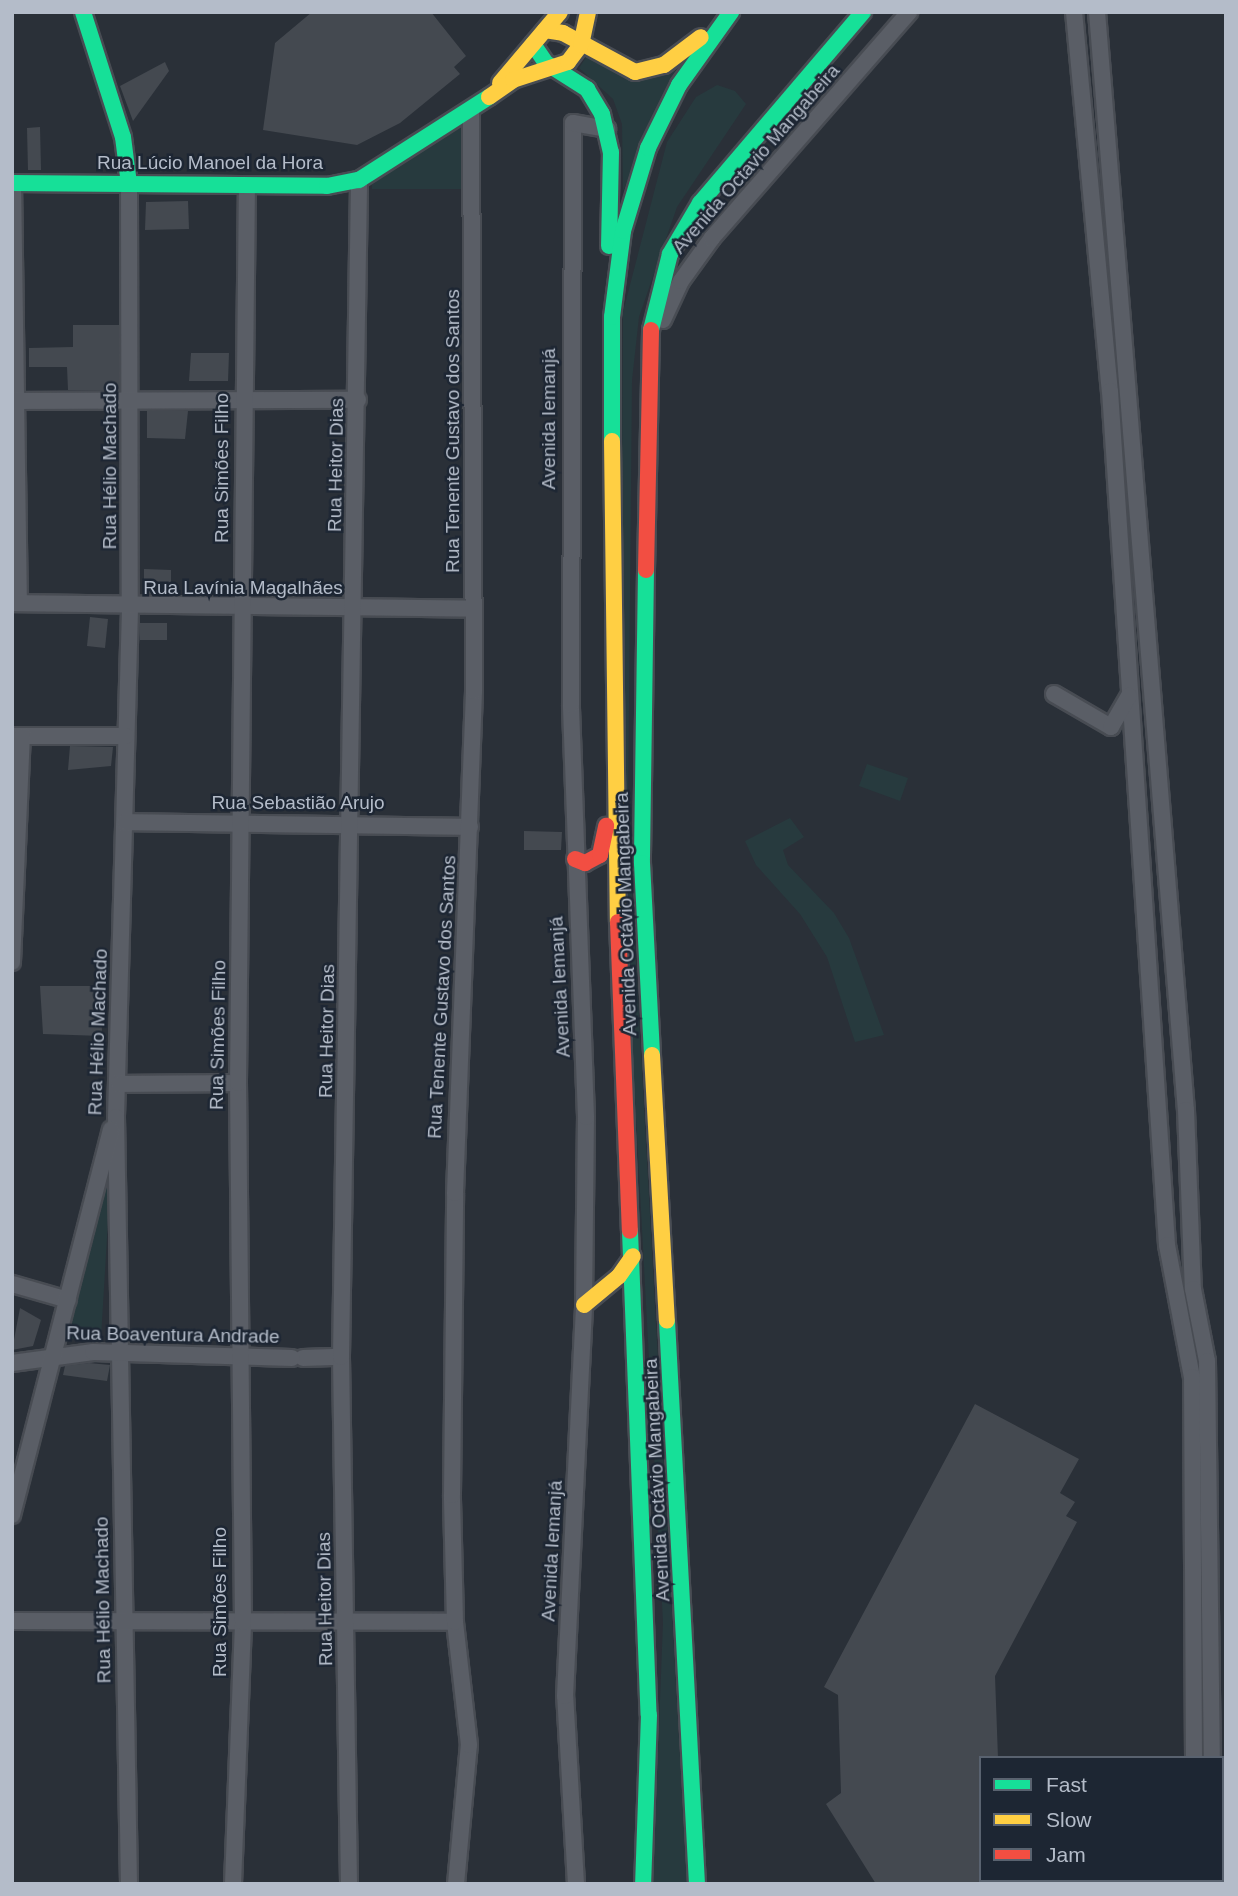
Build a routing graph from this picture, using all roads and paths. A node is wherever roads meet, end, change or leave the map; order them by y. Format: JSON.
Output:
{"nodes":[{"id":1,"x":83,"y":12,"type":"edge"},
{"id":2,"x":560,"y":12,"type":"edge"},
{"id":3,"x":588,"y":12,"type":"edge"},
{"id":4,"x":729,"y":12,"type":"edge"},
{"id":5,"x":863,"y":12,"type":"edge"},
{"id":6,"x":909,"y":12,"type":"edge"},
{"id":7,"x":1074,"y":12,"type":"edge"},
{"id":8,"x":1097,"y":12,"type":"edge"},
{"id":9,"x":545,"y":30,"type":"junction"},
{"id":10,"x":533,"y":44,"type":"junction"},
{"id":11,"x":581,"y":45,"type":"junction"},
{"id":12,"x":556,"y":69,"type":"junction"},
{"id":13,"x":487,"y":98,"type":"junction"},
{"id":14,"x":471,"y":110,"type":"junction"},
{"id":15,"x":607,"y":129,"type":"junction"},
{"id":16,"x":359,"y":180,"type":"junction"},
{"id":17,"x":13,"y":183,"type":"edge"},
{"id":18,"x":128,"y":184,"type":"junction"},
{"id":19,"x":247,"y":186,"type":"junction"},
{"id":20,"x":612,"y":317,"type":"junction"},
{"id":21,"x":646,"y":386,"type":"junction"},
{"id":22,"x":132,"y":400,"type":"junction"},
{"id":23,"x":358,"y":400,"type":"junction"},
{"id":24,"x":15,"y":401,"type":"edge"},
{"id":25,"x":243,"y":401,"type":"junction"},
{"id":26,"x":15,"y":506,"type":"edge"},
{"id":27,"x":15,"y":603,"type":"edge"},
{"id":28,"x":130,"y":609,"type":"junction"},
{"id":29,"x":474,"y":609,"type":"junction"},
{"id":30,"x":243,"y":610,"type":"junction"},
{"id":31,"x":355,"y":610,"type":"junction"},
{"id":32,"x":1054,"y":694,"type":"dead end"},
{"id":33,"x":1152,"y":695,"type":"junction"},
{"id":34,"x":1128,"y":696,"type":"junction"},
{"id":35,"x":17,"y":736,"type":"edge"},
{"id":36,"x":126,"y":736,"type":"junction"},
{"id":37,"x":612,"y":780,"type":"junction"},
{"id":38,"x":125,"y":822,"type":"junction"},
{"id":39,"x":243,"y":824,"type":"junction"},
{"id":40,"x":352,"y":824,"type":"junction"},
{"id":41,"x":470,"y":827,"type":"junction"},
{"id":42,"x":575,"y":859,"type":"junction"},
{"id":43,"x":12,"y":962,"type":"edge"},
{"id":44,"x":238,"y":1083,"type":"junction"},
{"id":45,"x":119,"y":1084,"type":"junction"},
{"id":46,"x":116,"y":1117,"type":"junction"},
{"id":47,"x":632,"y":1256,"type":"junction"},
{"id":48,"x":12,"y":1284,"type":"edge"},
{"id":49,"x":68,"y":1300,"type":"junction"},
{"id":50,"x":584,"y":1305,"type":"junction"},
{"id":51,"x":119,"y":1353,"type":"junction"},
{"id":52,"x":56,"y":1355,"type":"junction"},
{"id":53,"x":341,"y":1357,"type":"junction"},
{"id":54,"x":238,"y":1359,"type":"junction"},
{"id":55,"x":12,"y":1363,"type":"edge"},
{"id":56,"x":12,"y":1515,"type":"edge"},
{"id":57,"x":347,"y":1619,"type":"junction"},
{"id":58,"x":12,"y":1621,"type":"edge"},
{"id":59,"x":243,"y":1622,"type":"junction"},
{"id":60,"x":455,"y":1622,"type":"junction"},
{"id":61,"x":126,"y":1623,"type":"junction"},
{"id":62,"x":1194,"y":1756,"type":"edge"},
{"id":63,"x":1212,"y":1756,"type":"edge"},
{"id":64,"x":127,"y":1883,"type":"edge"},
{"id":65,"x":233,"y":1884,"type":"edge"},
{"id":66,"x":348,"y":1884,"type":"edge"},
{"id":67,"x":456,"y":1884,"type":"edge"},
{"id":68,"x":576,"y":1884,"type":"edge"},
{"id":69,"x":643,"y":1884,"type":"edge"},
{"id":70,"x":697,"y":1884,"type":"edge"}],
"edges":[{"from":1,"to":18,"type":"main road"},
{"from":2,"to":9,"type":"main road"},
{"from":3,"to":11,"type":"main road"},
{"from":4,"to":11,"type":"main road"},
{"from":4,"to":20,"type":"main road","name":"Avenida Octávio Mangabeira"},
{"from":5,"to":21,"type":"main road","name":"Avenida Octávio Mangabeira"},
{"from":6,"to":21,"type":"street","name":"Avenida Octavio Mangabeira"},
{"from":7,"to":34,"type":"street"},
{"from":8,"to":33,"type":"street"},
{"from":9,"to":10,"type":"main road"},
{"from":9,"to":11,"type":"main road"},
{"from":10,"to":12,"type":"main road"},
{"from":10,"to":13,"type":"main road"},
{"from":11,"to":12,"type":"main road"},
{"from":12,"to":13,"type":"main road"},
{"from":12,"to":15,"type":"main road"},
{"from":13,"to":14,"type":"main road","name":"Rua Lúcio Manoel da Hora"},
{"from":14,"to":16,"type":"main road","name":"Rua Lúcio Manoel da Hora"},
{"from":14,"to":29,"type":"street","name":"Rua Tenente Gustavo dos Santos"},
{"from":15,"to":20,"type":"main road"},
{"from":15,"to":42,"type":"street","name":"Avenida Iemanjá"},
{"from":16,"to":19,"type":"main road","name":"Rua Lúcio Manoel da Hora"},
{"from":16,"to":23,"type":"street","name":"Rua Heitor Dias"},
{"from":17,"to":18,"type":"main road","name":"Rua Lúcio Manoel da Hora"},
{"from":17,"to":24,"type":"street"},
{"from":18,"to":19,"type":"main road","name":"Rua Lúcio Manoel da Hora"},
{"from":18,"to":22,"type":"street","name":"Rua Hélio Machado"},
{"from":19,"to":25,"type":"street","name":"Rua Simões Filho"},
{"from":20,"to":37,"type":"main road","name":"Avenida Octávio Mangabeira"},
{"from":21,"to":70,"type":"main road","name":"Avenida Octávio Mangabeira"},
{"from":22,"to":24,"type":"street"},
{"from":22,"to":25,"type":"street"},
{"from":22,"to":28,"type":"street","name":"Rua Hélio Machado"},
{"from":23,"to":25,"type":"street"},
{"from":23,"to":31,"type":"street","name":"Rua Heitor Dias"},
{"from":24,"to":26,"type":"street"},
{"from":25,"to":30,"type":"street","name":"Rua Simões Filho"},
{"from":26,"to":27,"type":"street"},
{"from":27,"to":28,"type":"street","name":"Rua Lavínia Magalhães"},
{"from":28,"to":30,"type":"street","name":"Rua Lavínia Magalhães"},
{"from":28,"to":36,"type":"street","name":"Rua Hélio Machado"},
{"from":29,"to":31,"type":"street","name":"Rua Lavínia Magalhães"},
{"from":29,"to":41,"type":"street","name":"Rua Tenente Gustavo dos Santos"},
{"from":30,"to":31,"type":"street","name":"Rua Lavínia Magalhães"},
{"from":30,"to":39,"type":"street","name":"Rua Simões Filho"},
{"from":31,"to":40,"type":"street","name":"Rua Heitor Dias"},
{"from":32,"to":34,"type":"street"},
{"from":33,"to":34,"type":"street"},
{"from":33,"to":63,"type":"street"},
{"from":34,"to":62,"type":"street"},
{"from":35,"to":36,"type":"street"},
{"from":35,"to":43,"type":"street"},
{"from":36,"to":38,"type":"street","name":"Rua Hélio Machado"},
{"from":37,"to":42,"type":"main road"},
{"from":37,"to":47,"type":"main road","name":"Avenida Octávio Mangabeira"},
{"from":38,"to":39,"type":"street","name":"Rua Sebastião Arujo"},
{"from":38,"to":45,"type":"street","name":"Rua Hélio Machado"},
{"from":39,"to":40,"type":"street","name":"Rua Sebastião Arujo"},
{"from":39,"to":44,"type":"street","name":"Rua Simões Filho"},
{"from":40,"to":41,"type":"street","name":"Rua Sebastião Arujo"},
{"from":40,"to":53,"type":"street","name":"Rua Heitor Dias"},
{"from":41,"to":60,"type":"street","name":"Rua Tenente Gustavo dos Santos"},
{"from":42,"to":50,"type":"street","name":"Avenida Iemanjá"},
{"from":44,"to":45,"type":"street"},
{"from":44,"to":54,"type":"street","name":"Rua Simões Filho"},
{"from":45,"to":46,"type":"street","name":"Rua Hélio Machado"},
{"from":46,"to":49,"type":"street"},
{"from":46,"to":51,"type":"street","name":"Rua Hélio Machado"},
{"from":47,"to":50,"type":"main road"},
{"from":47,"to":69,"type":"main road","name":"Avenida Octávio Mangabeira"},
{"from":48,"to":49,"type":"street"},
{"from":49,"to":52,"type":"street"},
{"from":50,"to":68,"type":"street","name":"Avenida Iemanjá"},
{"from":51,"to":52,"type":"street","name":"Rua Boaventura Andrade"},
{"from":51,"to":54,"type":"street","name":"Rua Boaventura Andrade"},
{"from":51,"to":61,"type":"street","name":"Rua Hélio Machado"},
{"from":52,"to":55,"type":"street","name":"Rua Boaventura Andrade"},
{"from":52,"to":56,"type":"street"},
{"from":53,"to":54,"type":"street","name":"Rua Boaventura Andrade"},
{"from":53,"to":57,"type":"street","name":"Rua Heitor Dias"},
{"from":54,"to":59,"type":"street","name":"Rua Simões Filho"},
{"from":57,"to":59,"type":"street"},
{"from":57,"to":60,"type":"street"},
{"from":57,"to":66,"type":"street","name":"Rua Heitor Dias"},
{"from":58,"to":61,"type":"street"},
{"from":59,"to":61,"type":"street"},
{"from":59,"to":65,"type":"street","name":"Rua Simões Filho"},
{"from":60,"to":67,"type":"street","name":"Rua Tenente Gustavo dos Santos"},
{"from":61,"to":64,"type":"street","name":"Rua Hélio Machado"}]}
